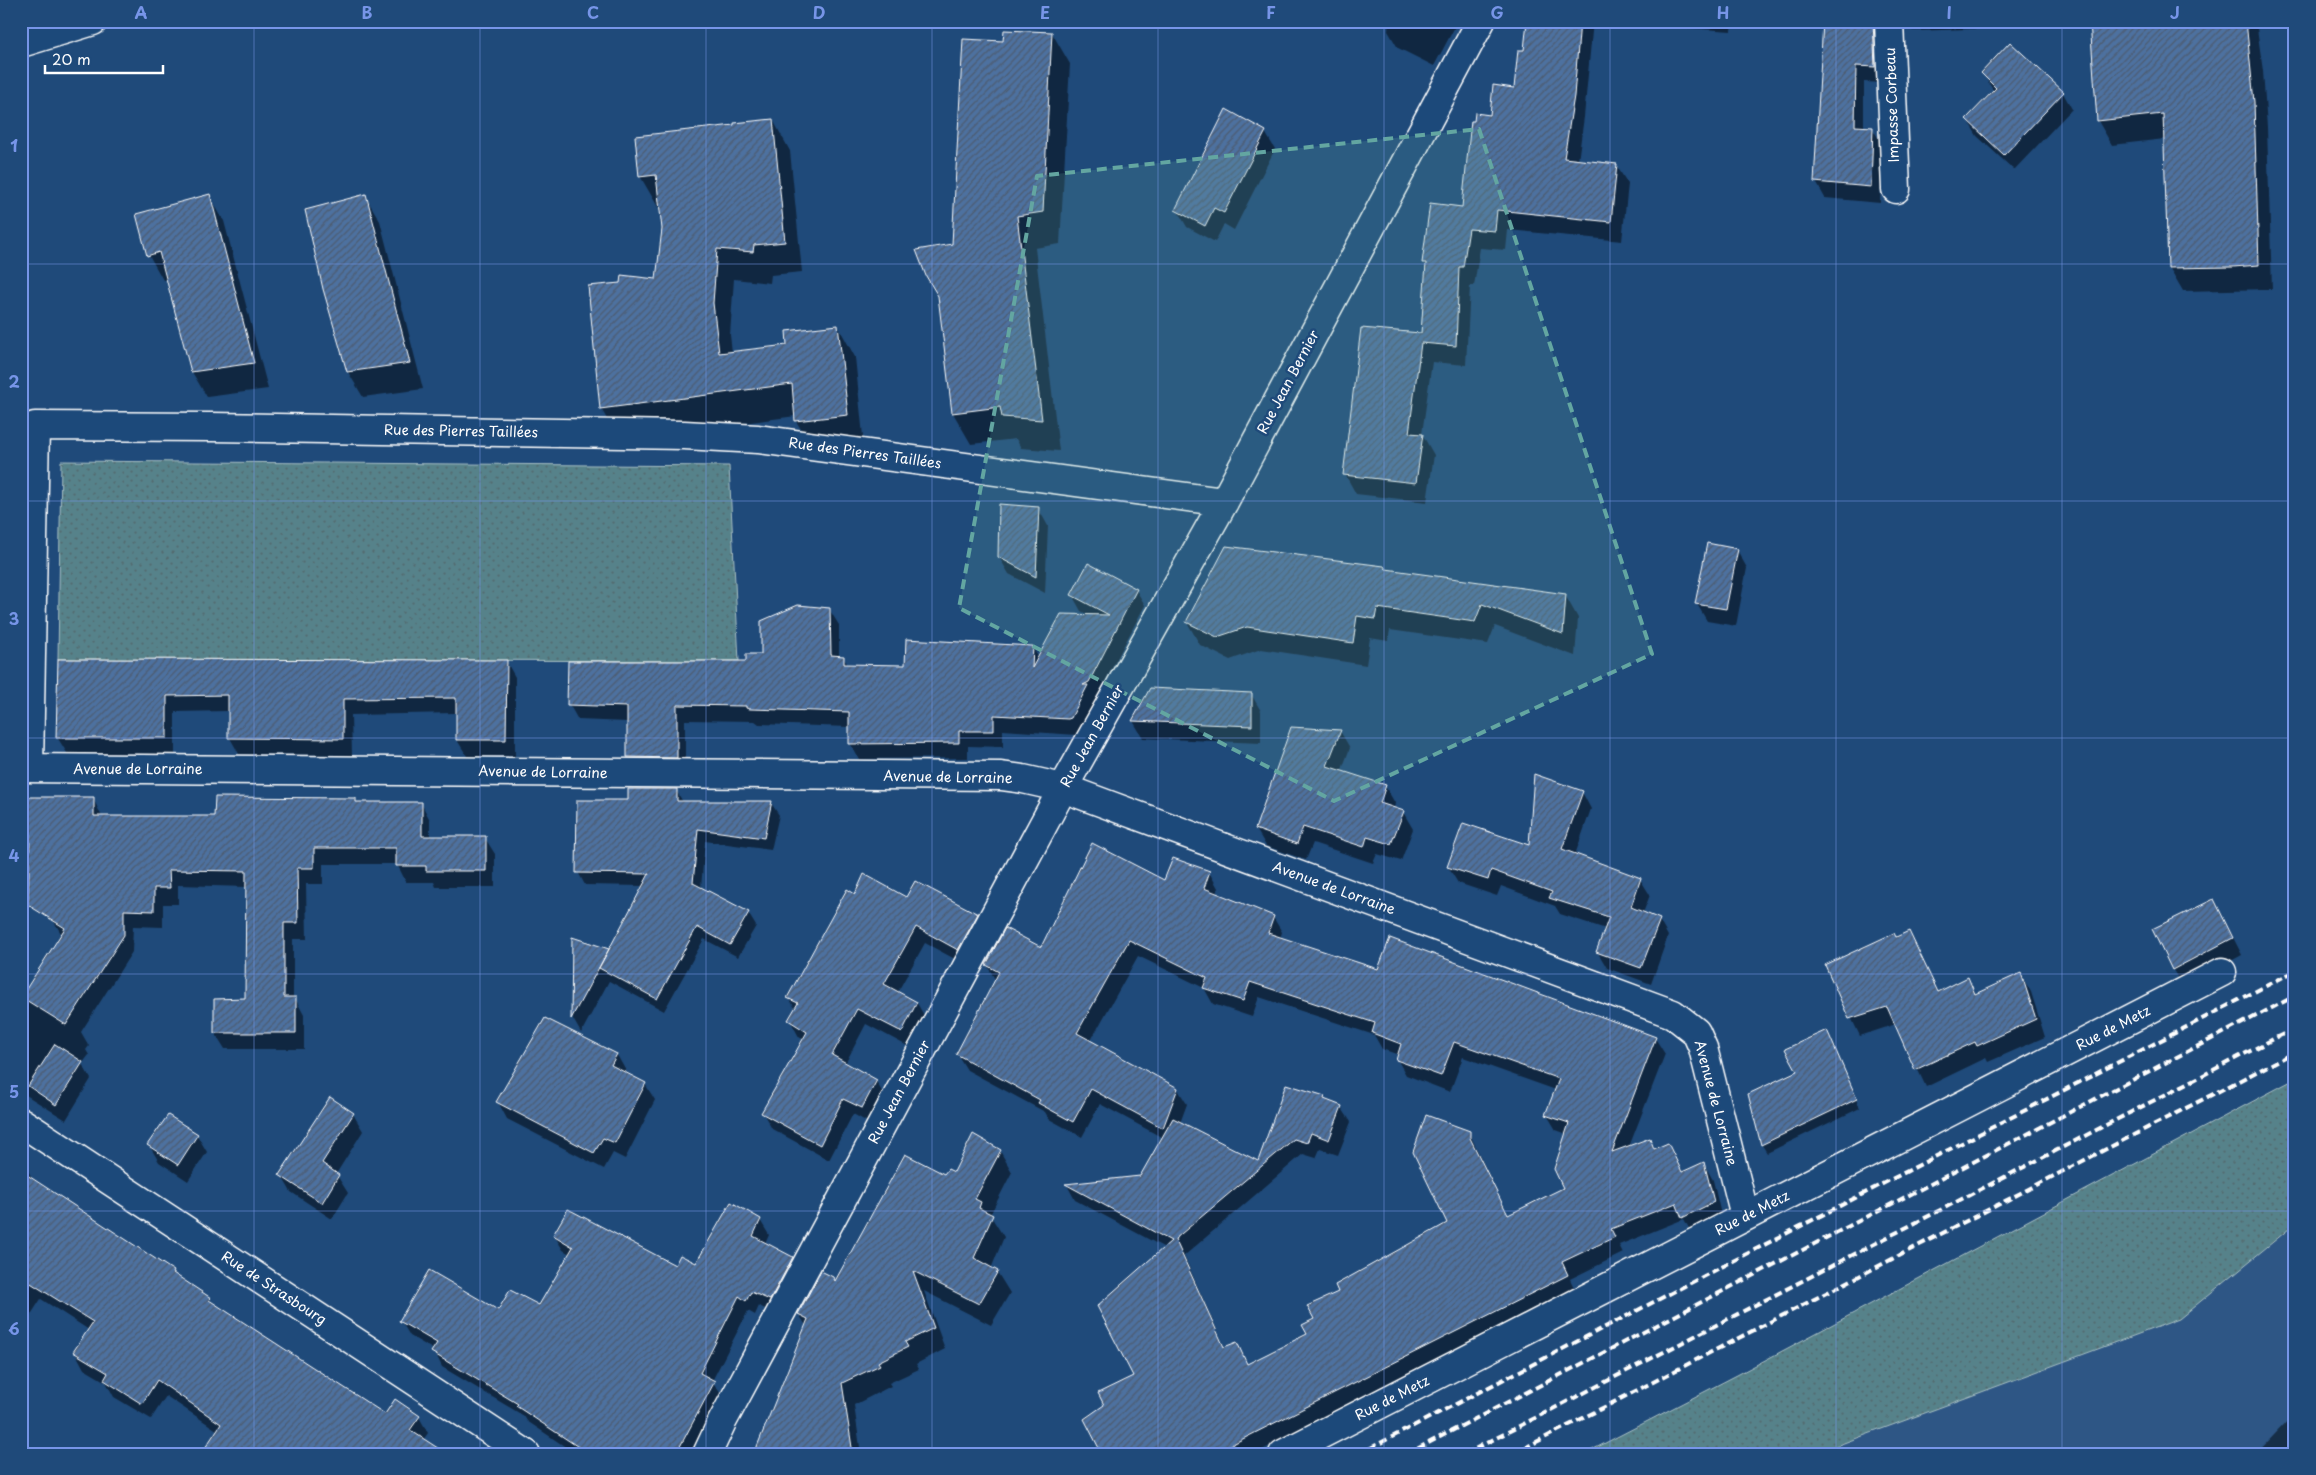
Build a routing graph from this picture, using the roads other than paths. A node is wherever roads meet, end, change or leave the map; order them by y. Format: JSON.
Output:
{"nodes":[{"id":1,"x":93,"y":21,"type":"edge"},
{"id":2,"x":1481,"y":21,"type":"edge"},
{"id":3,"x":1889,"y":21,"type":"edge"},
{"id":4,"x":21,"y":43,"type":"edge"},
{"id":5,"x":1896,"y":189,"type":"dead end"},
{"id":6,"x":1224,"y":502,"type":"junction"},
{"id":7,"x":25,"y":768,"type":"edge"},
{"id":8,"x":1063,"y":788,"type":"junction"},
{"id":9,"x":2222,"y":972,"type":"dead end"},
{"id":10,"x":21,"y":1122,"type":"edge"},
{"id":11,"x":1745,"y":1216,"type":"junction"},
{"id":12,"x":526,"y":1454,"type":"edge"},
{"id":13,"x":707,"y":1454,"type":"edge"},
{"id":14,"x":1283,"y":1454,"type":"edge"}],
"edges":[{"from":1,"to":4,"type":"street"},
{"from":2,"to":6,"type":"street","name":"Rue Jean Bernier"},
{"from":3,"to":5,"type":"street","name":"Impasse Corbeau"},
{"from":6,"to":7,"type":"street","name":"Rue des Pierres Taillées"},
{"from":6,"to":8,"type":"street","name":"Rue Jean Bernier"},
{"from":7,"to":8,"type":"street","name":"Avenue de Lorraine"},
{"from":8,"to":11,"type":"street","name":"Avenue de Lorraine"},
{"from":8,"to":13,"type":"street","name":"Rue Jean Bernier"},
{"from":9,"to":11,"type":"street","name":"Rue de Metz"},
{"from":10,"to":12,"type":"street","name":"Rue de Strasbourg"},
{"from":11,"to":14,"type":"street","name":"Rue de Metz"}]}
